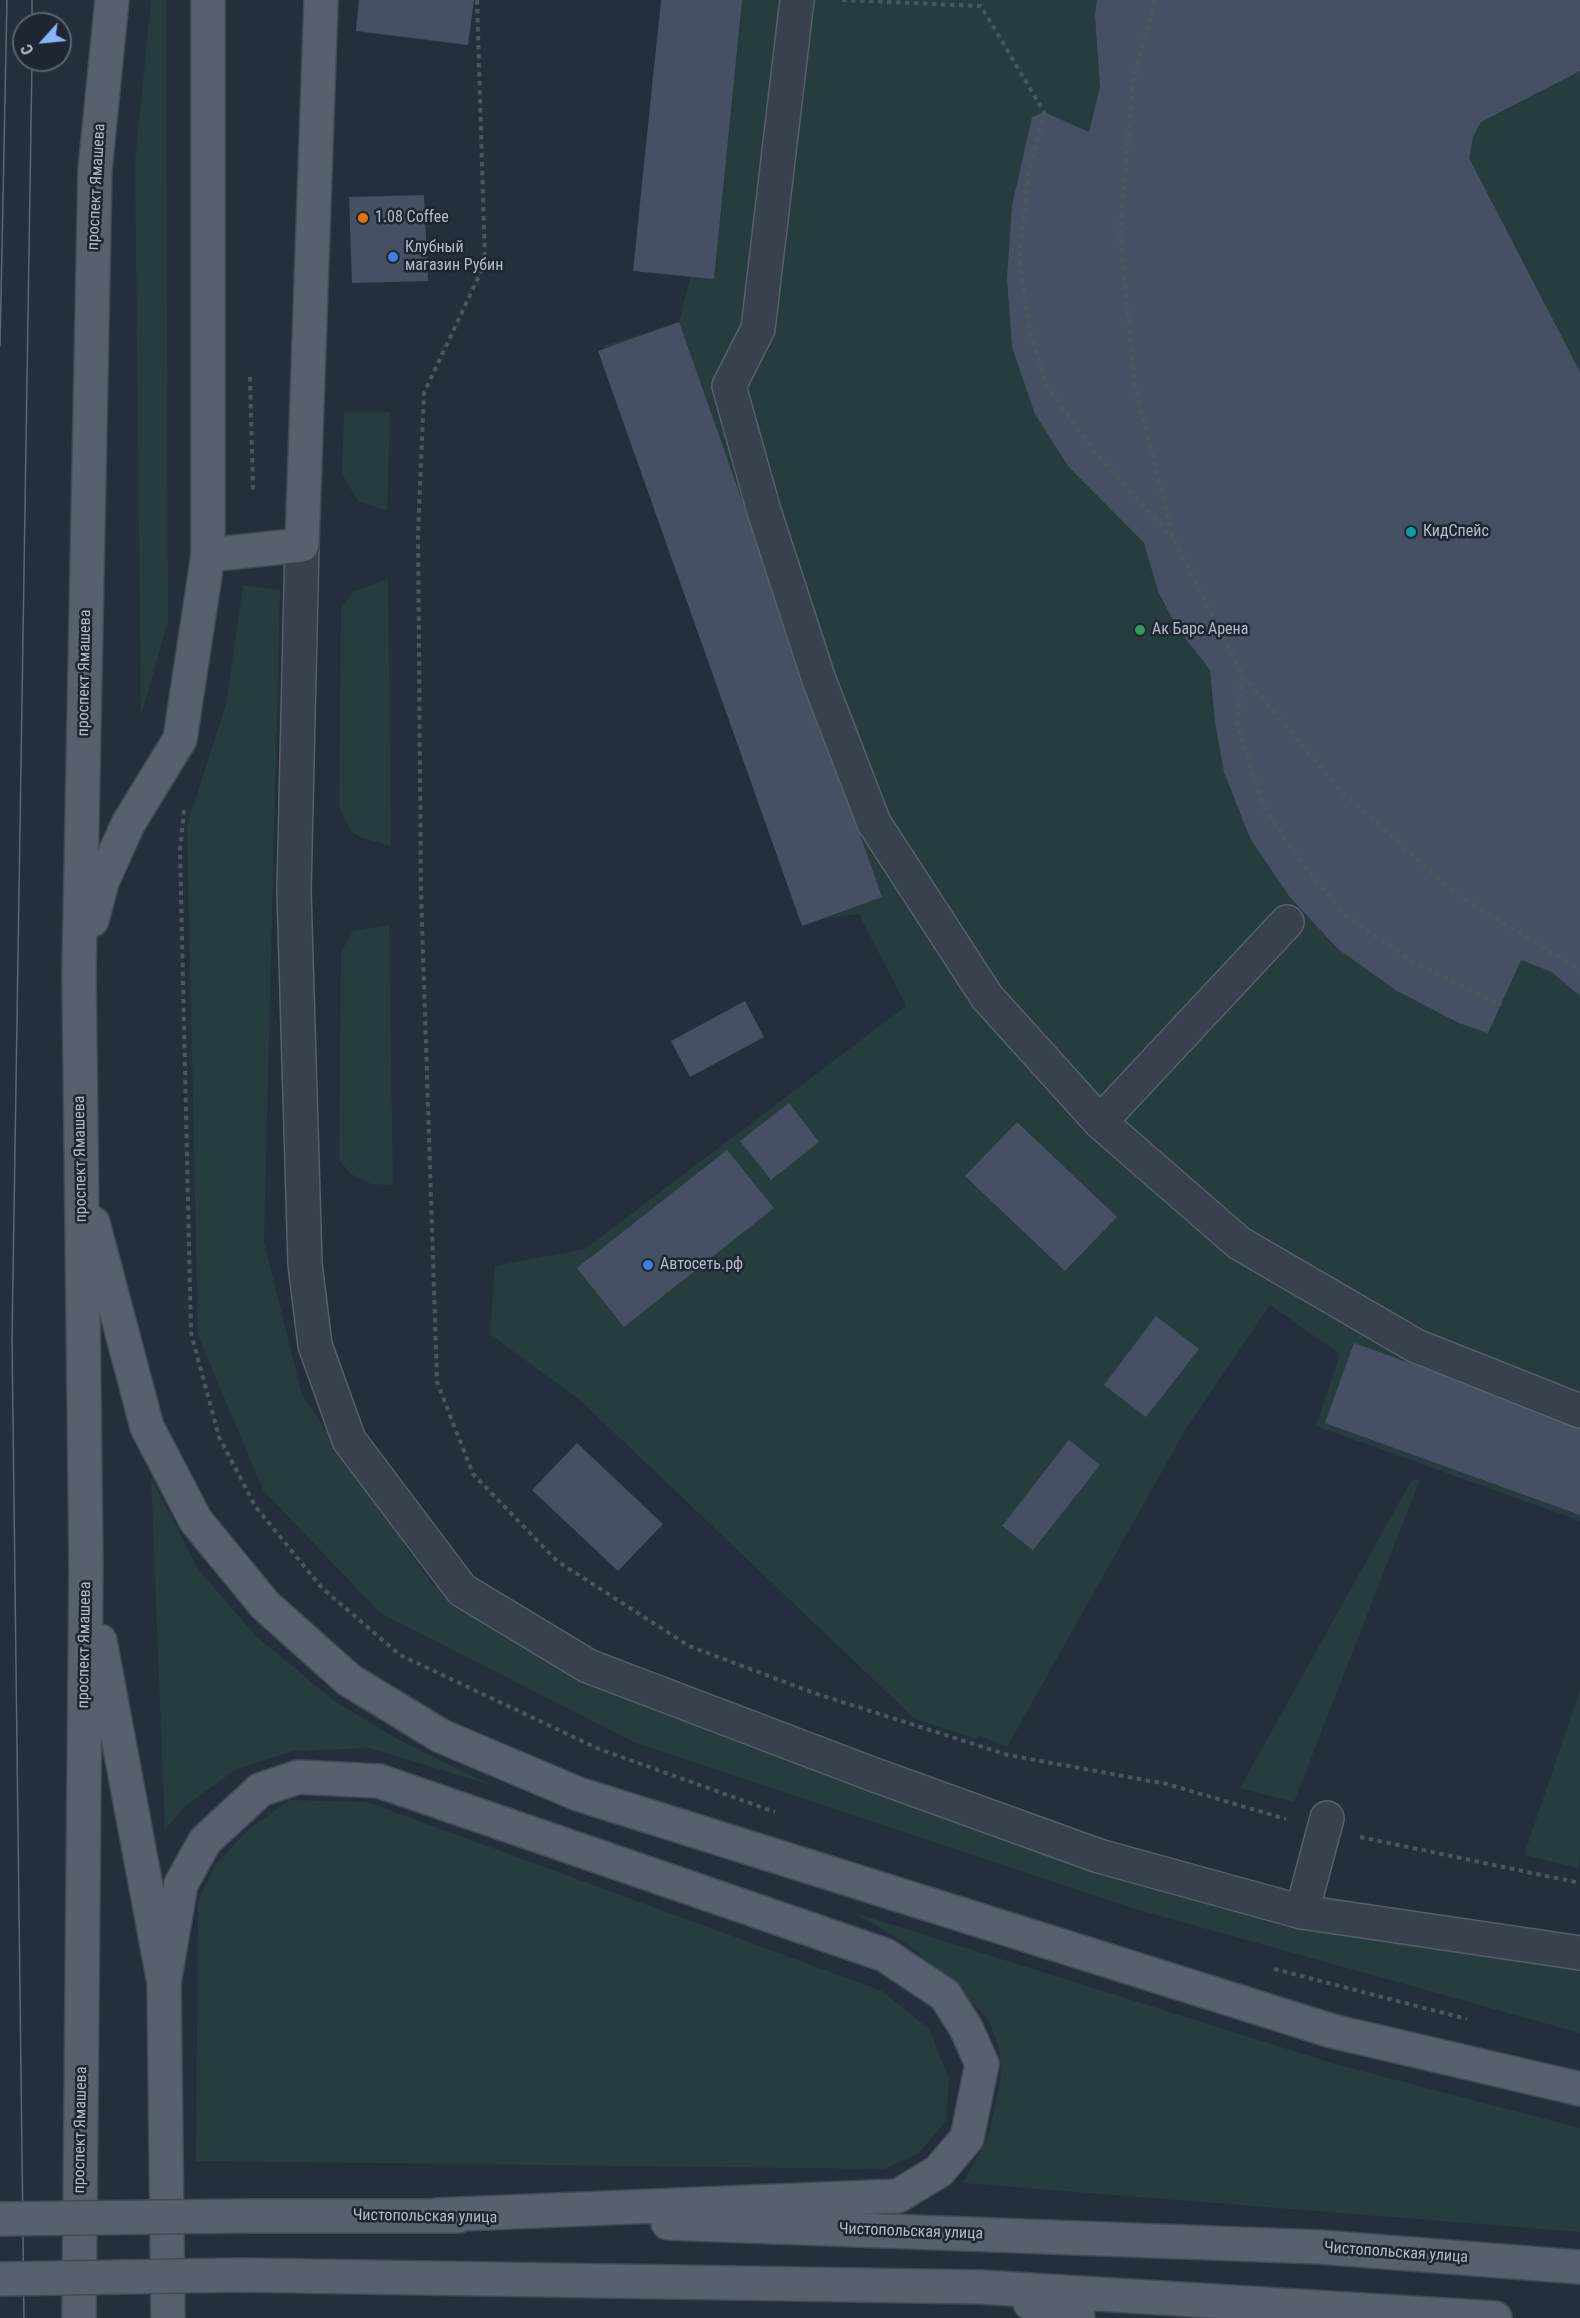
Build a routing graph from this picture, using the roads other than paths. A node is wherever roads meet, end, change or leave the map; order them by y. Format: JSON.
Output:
{"nodes":[{"id":1,"x":112,"y":0,"type":"edge"},
{"id":2,"x":208,"y":0,"type":"edge"},
{"id":3,"x":321,"y":0,"type":"edge"},
{"id":4,"x":797,"y":0,"type":"edge"},
{"id":5,"x":302,"y":545,"type":"junction"},
{"id":6,"x":208,"y":555,"type":"junction"},
{"id":7,"x":1287,"y":922,"type":"dead end"},
{"id":8,"x":79,"y":972,"type":"junction"},
{"id":9,"x":1100,"y":1122,"type":"junction"},
{"id":10,"x":81,"y":1175,"type":"junction"},
{"id":11,"x":1580,"y":1410,"type":"edge"},
{"id":12,"x":86,"y":1566,"type":"junction"},
{"id":13,"x":1325,"y":1824,"type":"road end"},
{"id":14,"x":1302,"y":1912,"type":"junction"},
{"id":15,"x":1580,"y":1953,"type":"edge"},
{"id":16,"x":164,"y":1983,"type":"junction"},
{"id":17,"x":1580,"y":2089,"type":"edge"},
{"id":18,"x":437,"y":2215,"type":"junction"},
{"id":19,"x":0,"y":2218,"type":"edge"},
{"id":20,"x":1580,"y":2267,"type":"edge"},
{"id":21,"x":0,"y":2279,"type":"edge"},
{"id":22,"x":980,"y":2288,"type":"junction"},
{"id":23,"x":79,"y":2318,"type":"edge"},
{"id":24,"x":168,"y":2318,"type":"edge"},
{"id":25,"x":1078,"y":2318,"type":"edge"},
{"id":26,"x":1495,"y":2318,"type":"edge"}],
"edges":[{"from":1,"to":8,"type":"main road","name":"проспект Ямашева"},
{"from":2,"to":6,"type":"main road"},
{"from":3,"to":5,"type":"main road"},
{"from":4,"to":9,"type":"lane"},
{"from":5,"to":6,"type":"main road"},
{"from":5,"to":14,"type":"lane"},
{"from":6,"to":8,"type":"main road"},
{"from":7,"to":9,"type":"lane"},
{"from":8,"to":10,"type":"main road","name":"проспект Ямашева"},
{"from":9,"to":11,"type":"lane"},
{"from":10,"to":12,"type":"main road","name":"проспект Ямашева"},
{"from":10,"to":17,"type":"main road"},
{"from":12,"to":16,"type":"main road"},
{"from":12,"to":23,"type":"main road","name":"проспект Ямашева"},
{"from":13,"to":14,"type":"lane"},
{"from":14,"to":15,"type":"lane"},
{"from":16,"to":18,"type":"main road"},
{"from":16,"to":24,"type":"main road"},
{"from":18,"to":19,"type":"main road","name":"Чистопольская улица","bridge":true},
{"from":18,"to":20,"type":"main road","name":"Чистопольская улица"},
{"from":21,"to":22,"type":"main road","bridge":true},
{"from":22,"to":25,"type":"main road"},
{"from":22,"to":26,"type":"main road"}]}
